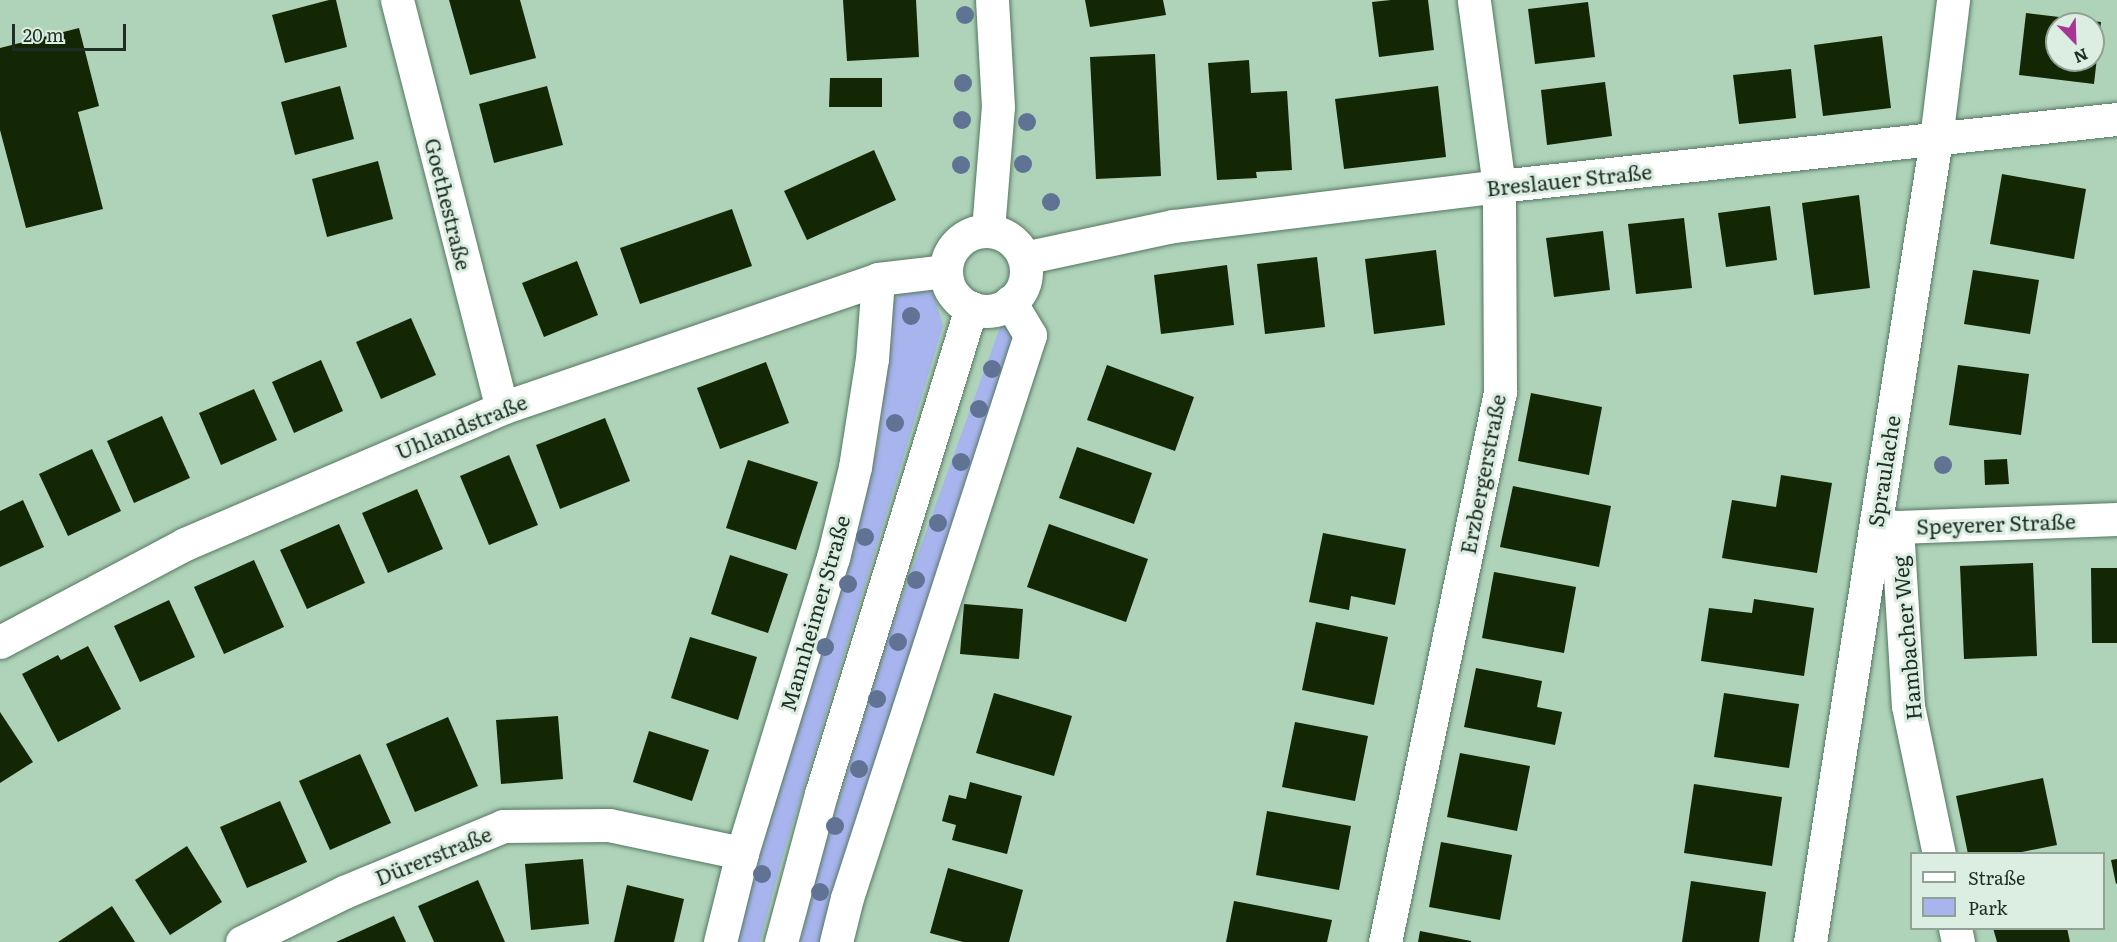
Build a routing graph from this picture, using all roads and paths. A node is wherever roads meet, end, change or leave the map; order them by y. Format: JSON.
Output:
{"nodes":[{"id":1,"x":397,"y":0,"type":"edge"},
{"id":2,"x":992,"y":0,"type":"edge"},
{"id":3,"x":1474,"y":0,"type":"edge"},
{"id":4,"x":1953,"y":0,"type":"edge"},
{"id":5,"x":2117,"y":119,"type":"edge"},
{"id":6,"x":1935,"y":139,"type":"junction"},
{"id":7,"x":1498,"y":186,"type":"junction"},
{"id":8,"x":988,"y":230,"type":"junction"},
{"id":9,"x":1024,"y":258,"type":"junction"},
{"id":10,"x":945,"y":271,"type":"junction"},
{"id":11,"x":878,"y":279,"type":"junction"},
{"id":12,"x":1010,"y":302,"type":"junction"},
{"id":13,"x":971,"y":308,"type":"junction"},
{"id":14,"x":502,"y":408,"type":"junction"},
{"id":15,"x":2117,"y":519,"type":"edge"},
{"id":16,"x":1886,"y":526,"type":"junction"},
{"id":17,"x":0,"y":642,"type":"edge"},
{"id":18,"x":1939,"y":852,"type":"edge"},
{"id":19,"x":742,"y":853,"type":"junction"},
{"id":20,"x":242,"y":942,"type":"edge"},
{"id":21,"x":720,"y":942,"type":"edge"},
{"id":22,"x":781,"y":942,"type":"edge"},
{"id":23,"x":836,"y":942,"type":"edge"},
{"id":24,"x":1385,"y":942,"type":"edge"},
{"id":25,"x":1810,"y":942,"type":"edge"}],
"edges":[{"from":1,"to":14,"type":"street","name":"Goethestraße"},
{"from":2,"to":8,"type":"street"},
{"from":3,"to":7,"type":"street","name":"Erzbergerstraße"},
{"from":4,"to":6,"type":"street","name":"Spraulache"},
{"from":5,"to":6,"type":"street","name":"Breslauer Straße"},
{"from":6,"to":7,"type":"street","name":"Breslauer Straße"},
{"from":6,"to":16,"type":"street","name":"Spraulache"},
{"from":7,"to":9,"type":"street","name":"Breslauer Straße"},
{"from":7,"to":24,"type":"street","name":"Erzbergerstraße"},
{"from":8,"to":9,"type":"street"},
{"from":8,"to":10,"type":"street"},
{"from":9,"to":12,"type":"street"},
{"from":10,"to":11,"type":"street","name":"Uhlandstraße"},
{"from":10,"to":13,"type":"street"},
{"from":11,"to":14,"type":"street","name":"Uhlandstraße"},
{"from":11,"to":19,"type":"street","name":"Mannheimer Straße"},
{"from":12,"to":13,"type":"street"},
{"from":12,"to":23,"type":"street"},
{"from":13,"to":22,"type":"street"},
{"from":14,"to":17,"type":"street","name":"Uhlandstraße"},
{"from":15,"to":16,"type":"street","name":"Speyerer Straße"},
{"from":16,"to":18,"type":"street","name":"Hambacher Weg"},
{"from":16,"to":25,"type":"street","name":"Spraulache"},
{"from":19,"to":20,"type":"street","name":"Dürerstraße"},
{"from":19,"to":21,"type":"street","name":"Mannheimer Straße"}]}
